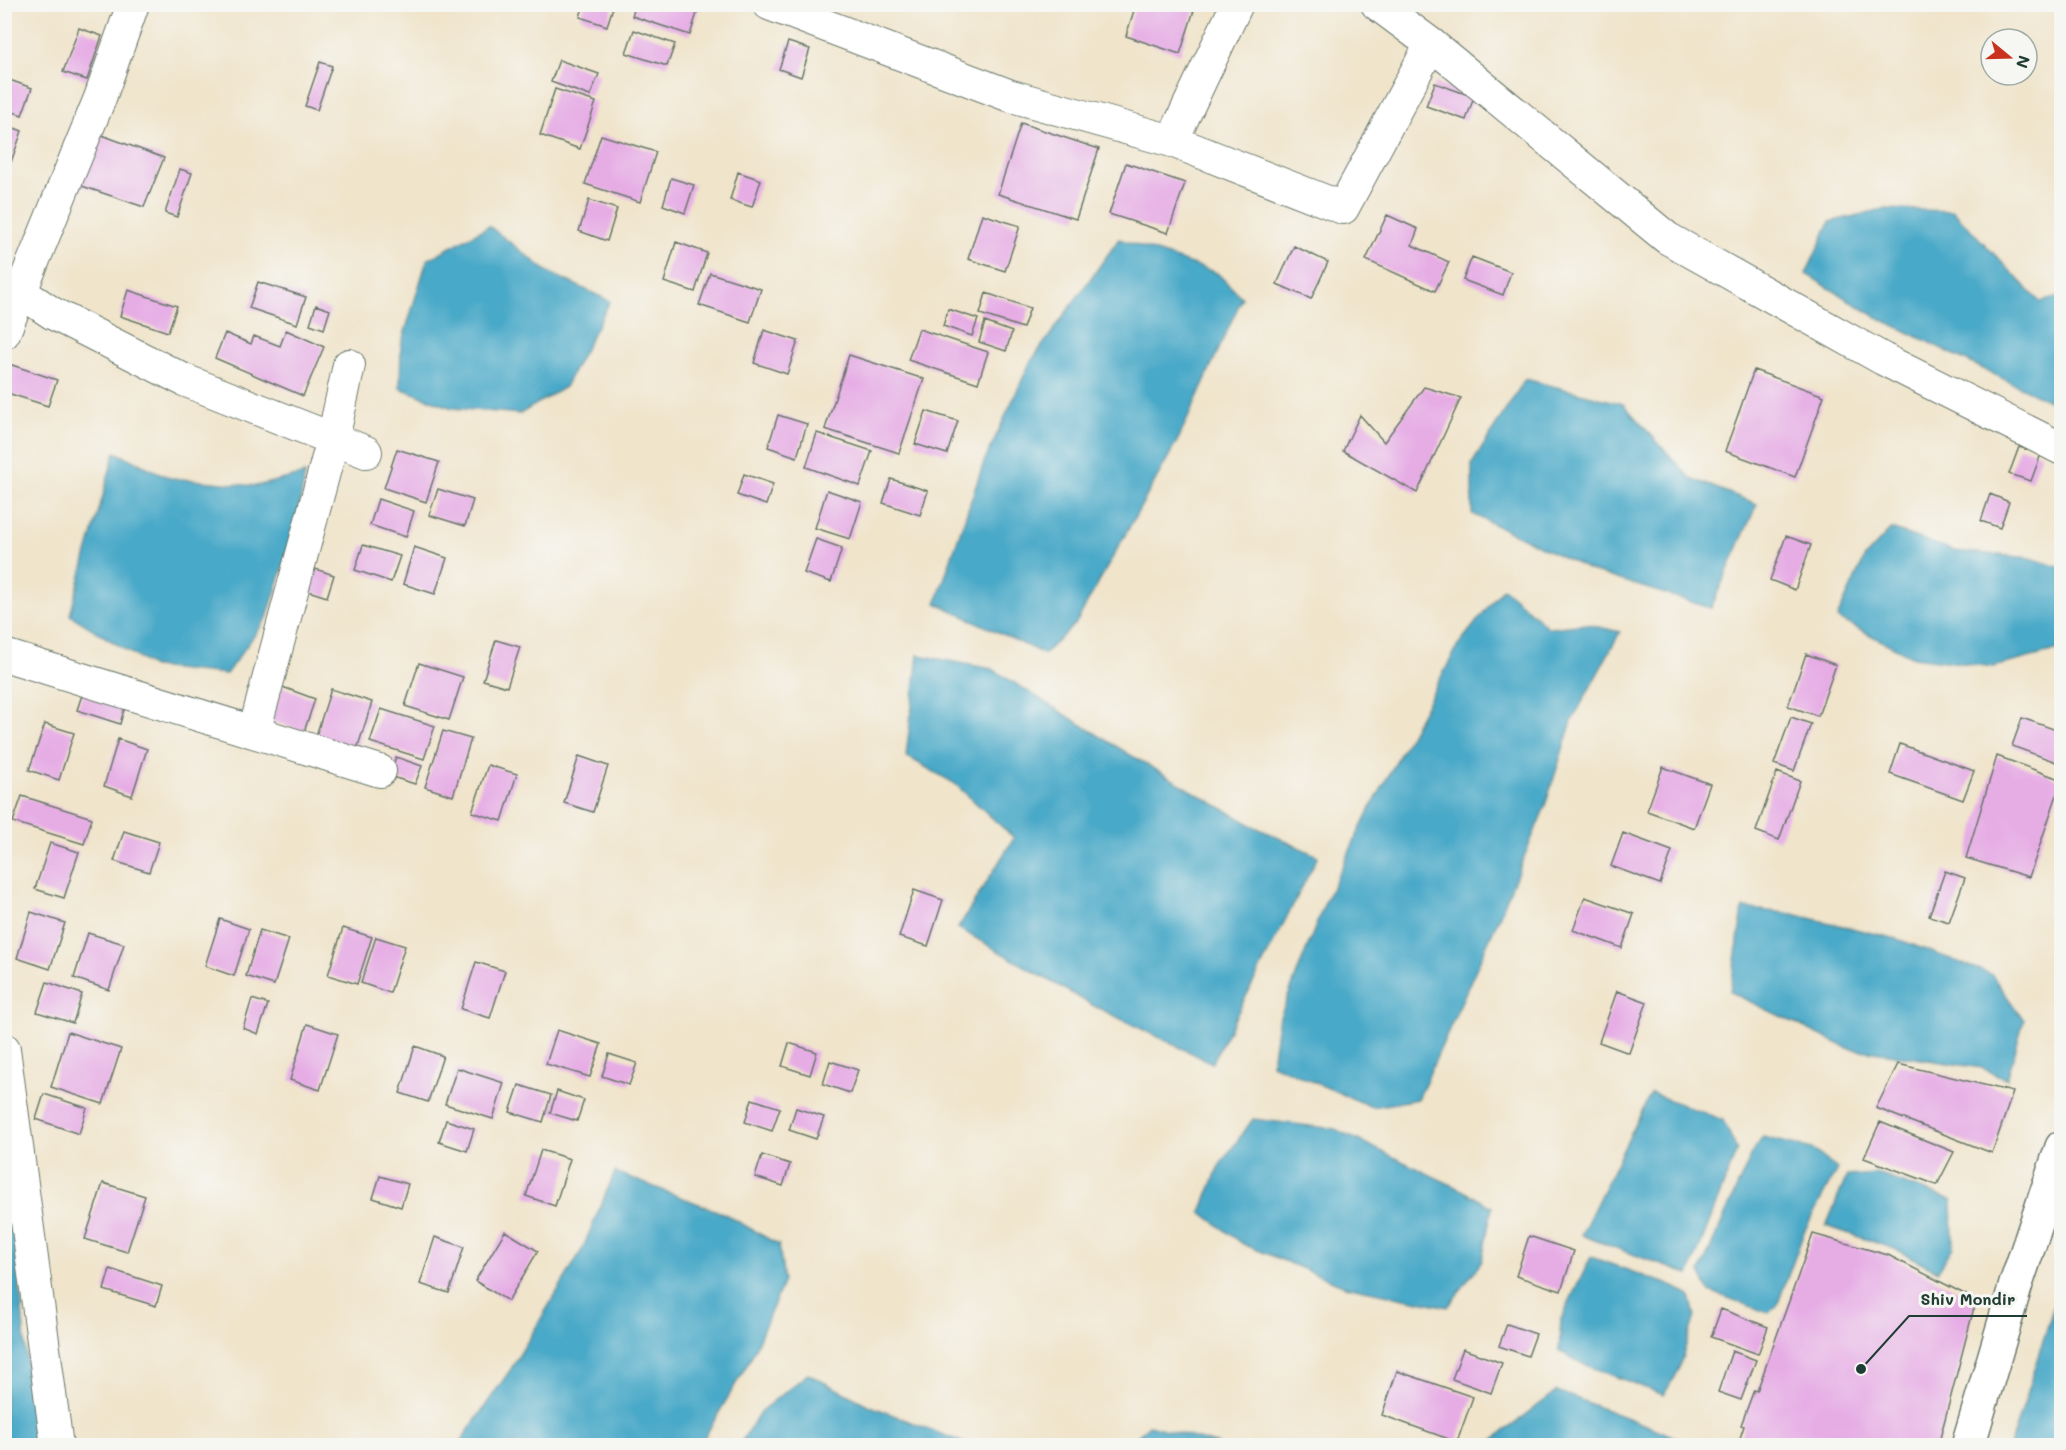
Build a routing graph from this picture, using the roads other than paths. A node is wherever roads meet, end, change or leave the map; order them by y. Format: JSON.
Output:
{"nodes":[{"id":1,"x":133,"y":4,"type":"edge"},
{"id":2,"x":769,"y":4,"type":"edge"},
{"id":3,"x":1237,"y":4,"type":"edge"},
{"id":4,"x":1377,"y":4,"type":"edge"},
{"id":5,"x":1431,"y":44,"type":"junction"},
{"id":6,"x":1172,"y":141,"type":"junction"},
{"id":7,"x":22,"y":293,"type":"junction"},
{"id":8,"x":4,"y":333,"type":"edge"},
{"id":9,"x":349,"y":365,"type":"dead end"},
{"id":10,"x":333,"y":439,"type":"junction"},
{"id":11,"x":2061,"y":449,"type":"edge"},
{"id":12,"x":366,"y":452,"type":"dead end"},
{"id":13,"x":4,"y":655,"type":"edge"},
{"id":14,"x":254,"y":732,"type":"junction"},
{"id":15,"x":380,"y":771,"type":"dead end"},
{"id":16,"x":4,"y":1049,"type":"edge"},
{"id":17,"x":2061,"y":1147,"type":"edge"},
{"id":18,"x":57,"y":1446,"type":"edge"},
{"id":19,"x":1968,"y":1446,"type":"edge"}],
"edges":[{"from":1,"to":7,"type":"street"},
{"from":2,"to":6,"type":"street"},
{"from":3,"to":6,"type":"street"},
{"from":4,"to":5,"type":"street"},
{"from":5,"to":6,"type":"street"},
{"from":5,"to":11,"type":"street"},
{"from":7,"to":8,"type":"street"},
{"from":7,"to":10,"type":"street"},
{"from":9,"to":10,"type":"street"},
{"from":10,"to":12,"type":"street"},
{"from":10,"to":14,"type":"street"},
{"from":13,"to":14,"type":"street"},
{"from":14,"to":15,"type":"street"},
{"from":16,"to":18,"type":"street"},
{"from":17,"to":19,"type":"highway"}]}
